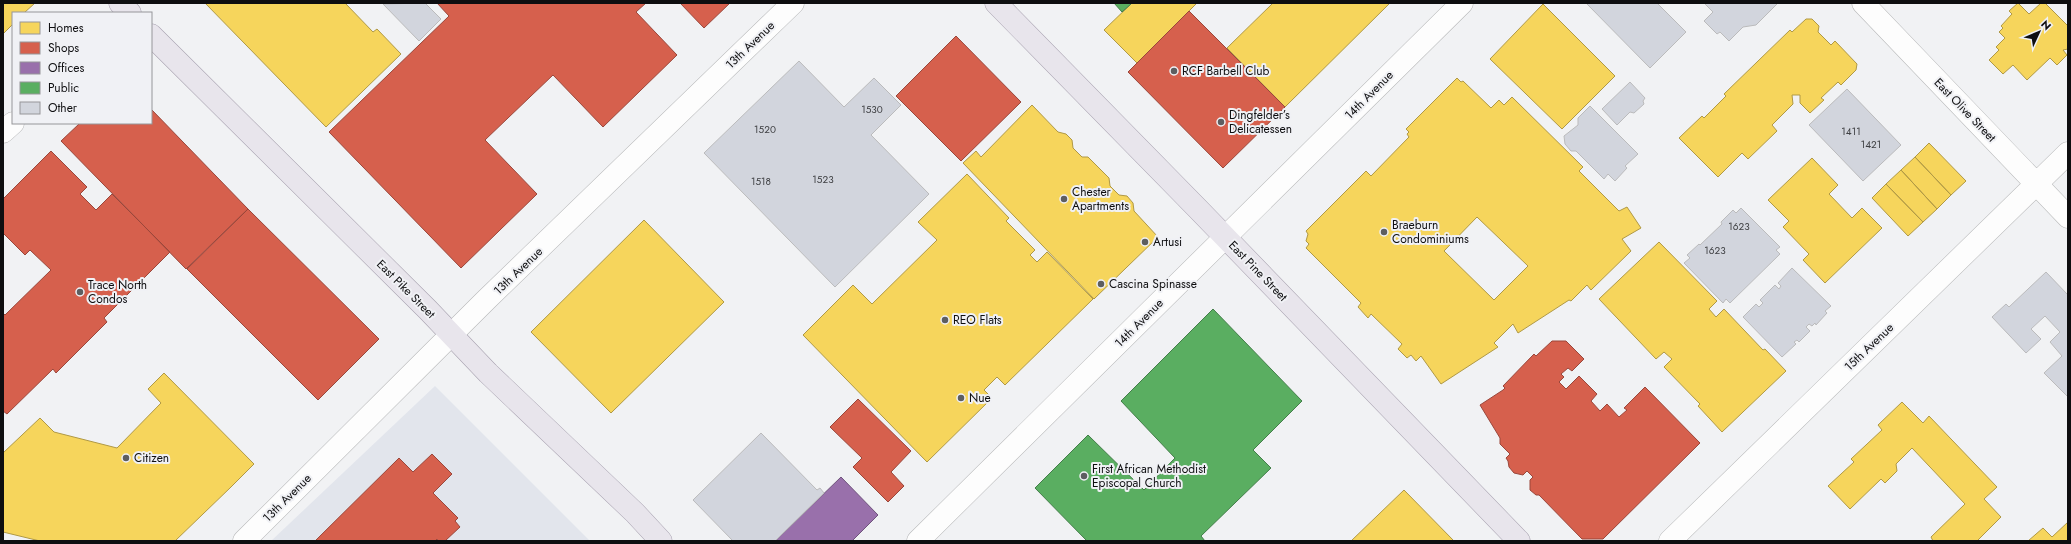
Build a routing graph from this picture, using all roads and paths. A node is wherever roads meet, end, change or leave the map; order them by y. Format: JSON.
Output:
{"nodes":[{"id":1,"x":794,"y":3,"type":"edge"},
{"id":2,"x":996,"y":3,"type":"edge"},
{"id":3,"x":1462,"y":3,"type":"edge"},
{"id":4,"x":1863,"y":3,"type":"edge"},
{"id":5,"x":152,"y":36,"type":"edge"},
{"id":6,"x":12,"y":124,"type":"edge"},
{"id":7,"x":3,"y":132,"type":"edge"},
{"id":8,"x":2068,"y":153,"type":"edge"},
{"id":9,"x":2035,"y":184,"type":"junction"},
{"id":10,"x":2068,"y":217,"type":"edge"},
{"id":11,"x":1226,"y":238,"type":"junction"},
{"id":12,"x":452,"y":335,"type":"junction"},
{"id":13,"x":244,"y":541,"type":"edge"},
{"id":14,"x":661,"y":541,"type":"edge"},
{"id":15,"x":918,"y":541,"type":"edge"},
{"id":16,"x":1519,"y":541,"type":"edge"},
{"id":17,"x":1670,"y":541,"type":"edge"}],
"edges":[{"from":1,"to":12,"type":"street","name":"13th Avenue"},
{"from":2,"to":11,"type":"main road","name":"East Pine Street"},
{"from":3,"to":11,"type":"street","name":"14th Avenue"},
{"from":4,"to":9,"type":"street","name":"East Olive Street"},
{"from":5,"to":12,"type":"main road","name":"East Pike Street"},
{"from":6,"to":7,"type":"street"},
{"from":8,"to":9,"type":"street","name":"15th Avenue"},
{"from":9,"to":10,"type":"street","name":"East Olive Street"},
{"from":9,"to":17,"type":"street","name":"15th Avenue"},
{"from":11,"to":15,"type":"street","name":"14th Avenue"},
{"from":11,"to":16,"type":"main road","name":"East Pine Street"},
{"from":12,"to":13,"type":"street","name":"13th Avenue"},
{"from":12,"to":14,"type":"main road","name":"East Pike Street"}]}
